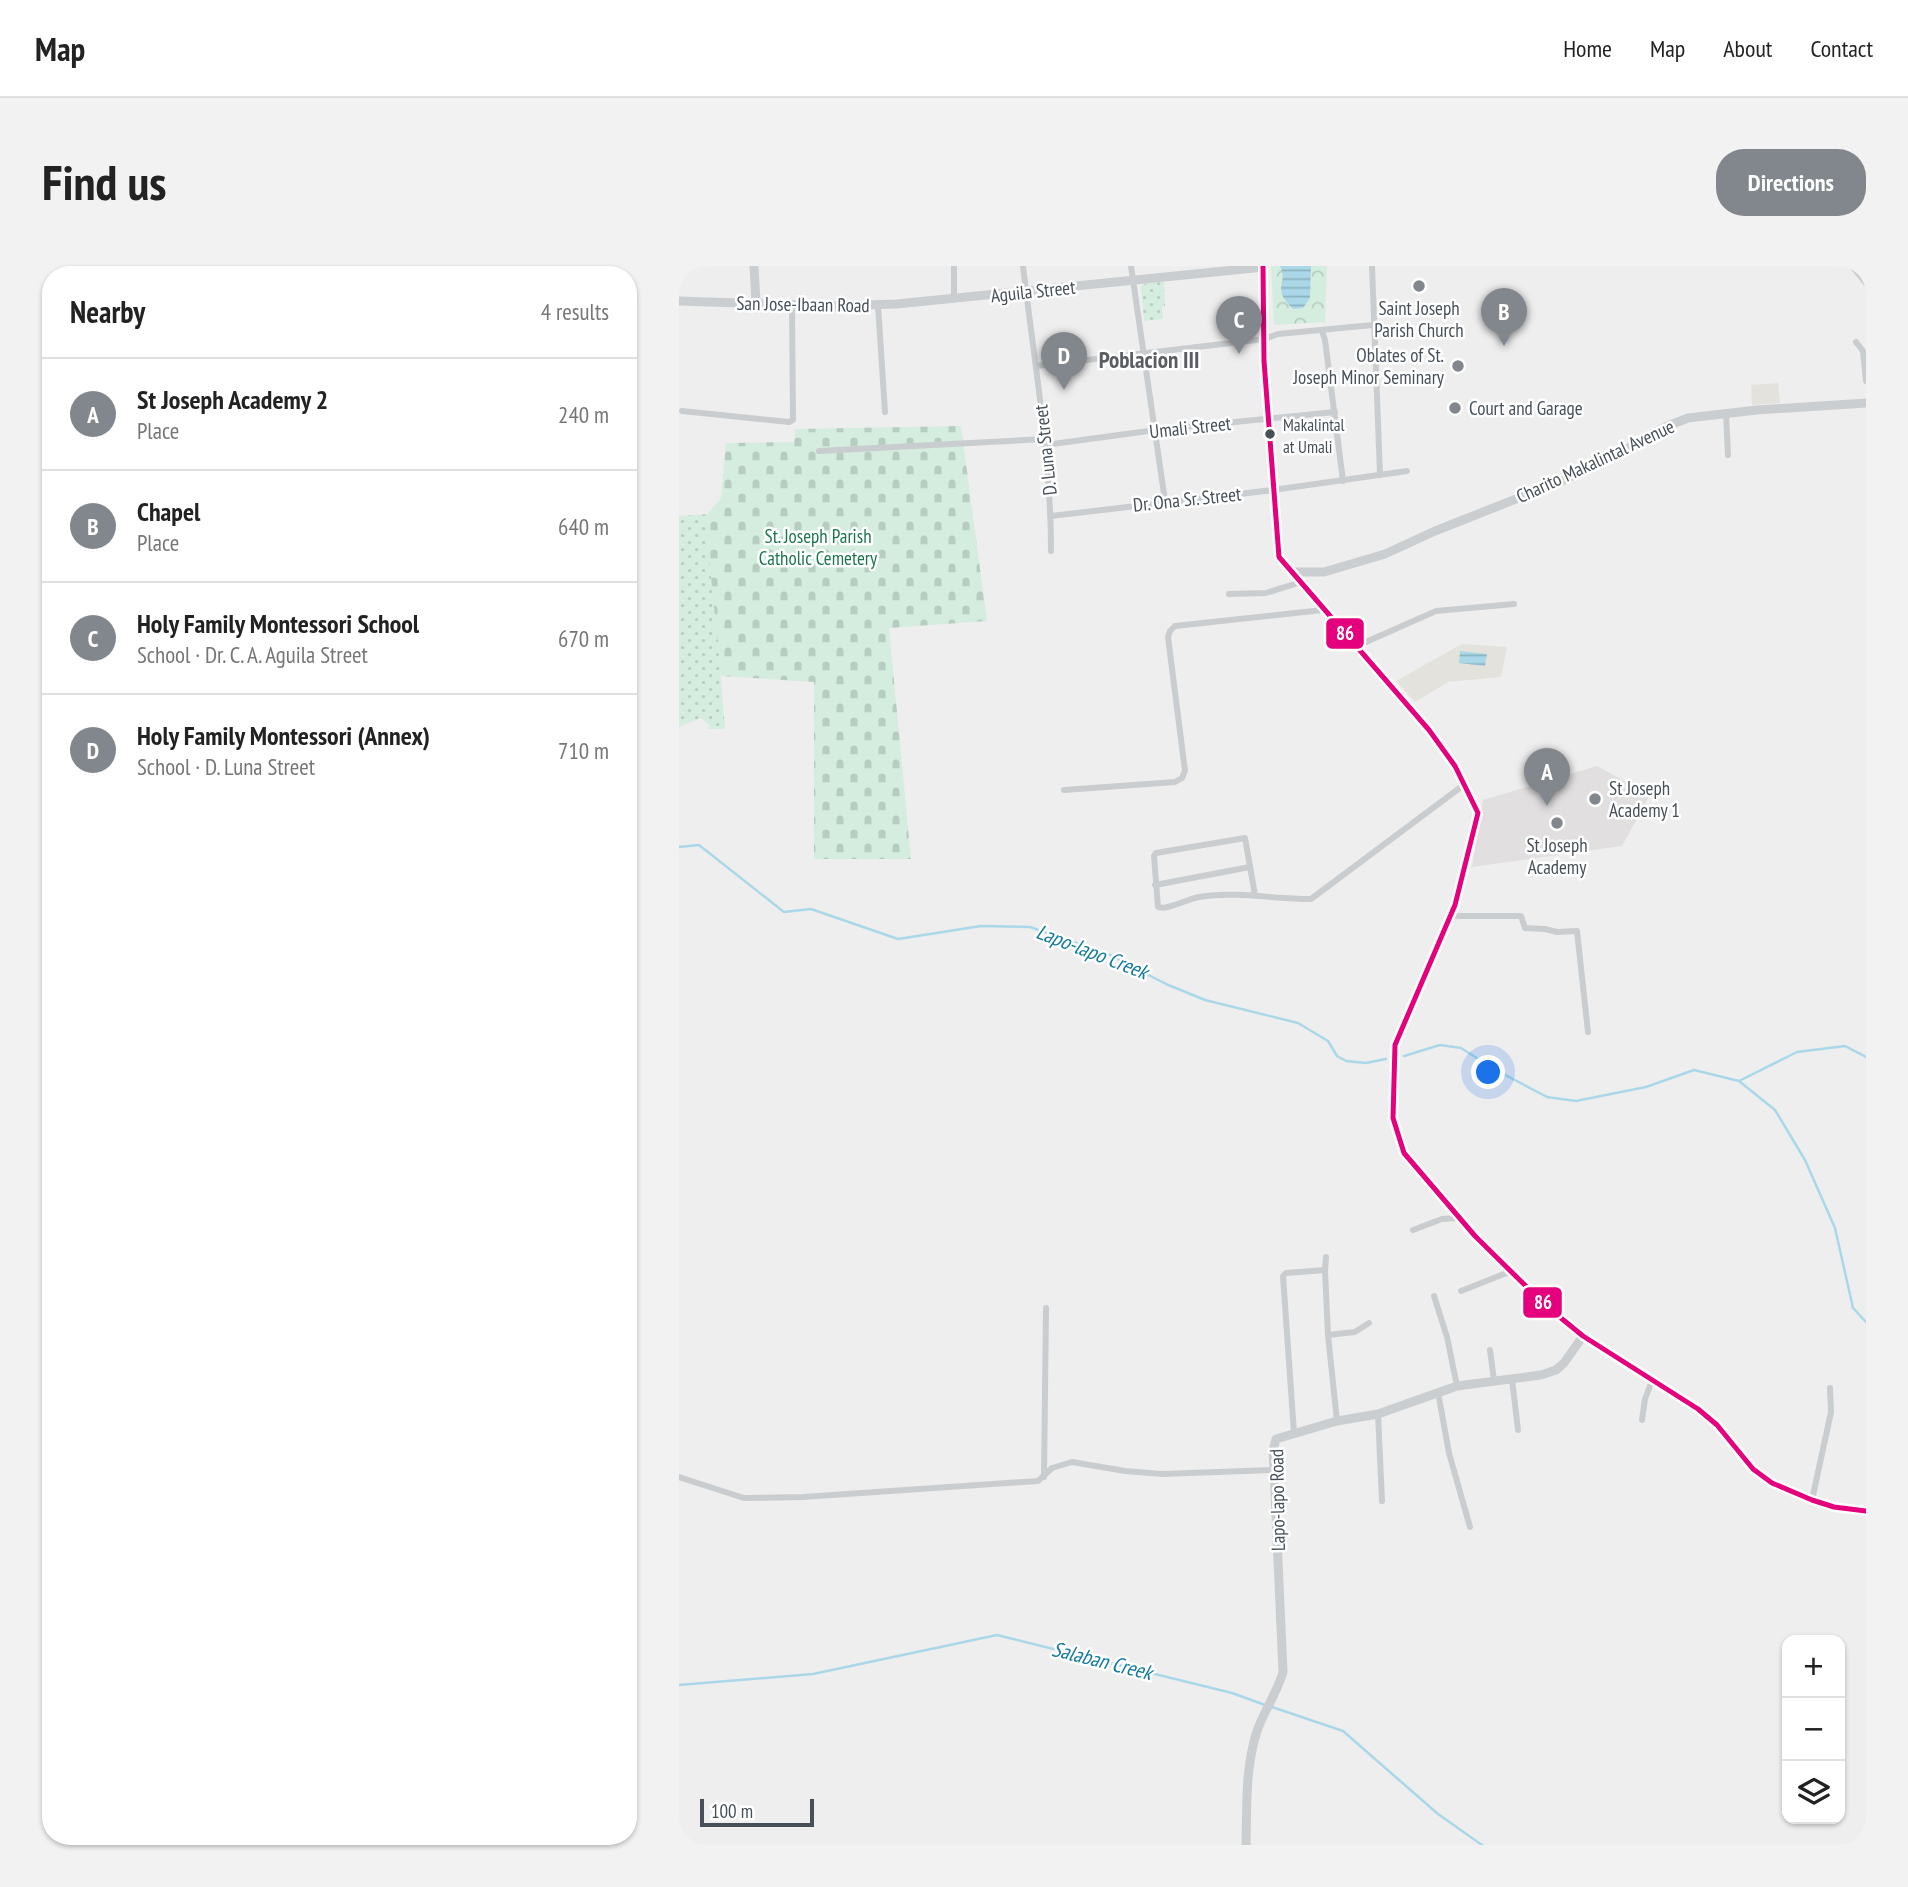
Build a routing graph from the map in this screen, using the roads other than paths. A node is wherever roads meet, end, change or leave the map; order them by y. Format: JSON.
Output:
{"nodes":[{"id":1,"x":754,"y":266,"type":"edge"},
{"id":2,"x":954,"y":266,"type":"edge"},
{"id":3,"x":1023,"y":266,"type":"edge"},
{"id":4,"x":1131,"y":266,"type":"edge"},
{"id":5,"x":1372,"y":266,"type":"edge"},
{"id":6,"x":1851,"y":266,"type":"edge"},
{"id":7,"x":1263,"y":267,"type":"edge"},
{"id":8,"x":1133,"y":280,"type":"junction"},
{"id":9,"x":1866,"y":283,"type":"edge"},
{"id":10,"x":1026,"y":292,"type":"junction"},
{"id":11,"x":954,"y":300,"type":"junction"},
{"id":12,"x":679,"y":301,"type":"edge"},
{"id":13,"x":756,"y":303,"type":"junction"},
{"id":14,"x":928,"y":303,"type":"joint"},
{"id":15,"x":792,"y":305,"type":"junction"},
{"id":16,"x":878,"y":305,"type":"junction"},
{"id":17,"x":1373,"y":325,"type":"junction"},
{"id":18,"x":1322,"y":331,"type":"junction"},
{"id":19,"x":1265,"y":339,"type":"junction"},
{"id":20,"x":1856,"y":342,"type":"dead end"},
{"id":21,"x":1145,"y":353,"type":"junction"},
{"id":22,"x":1036,"y":366,"type":"junction"},
{"id":23,"x":1866,"y":381,"type":"edge"},
{"id":24,"x":1866,"y":403,"type":"edge"},
{"id":25,"x":682,"y":411,"type":"dead end"},
{"id":26,"x":885,"y":412,"type":"dead end"},
{"id":27,"x":1335,"y":412,"type":"junction"},
{"id":28,"x":1726,"y":413,"type":"junction"},
{"id":29,"x":1268,"y":419,"type":"junction"},
{"id":30,"x":1156,"y":430,"type":"junction"},
{"id":31,"x":1045,"y":442,"type":"junction"},
{"id":32,"x":819,"y":451,"type":"dead end"},
{"id":33,"x":1728,"y":455,"type":"dead end"},
{"id":34,"x":1407,"y":471,"type":"dead end"},
{"id":35,"x":1380,"y":475,"type":"junction"},
{"id":36,"x":1344,"y":481,"type":"junction"},
{"id":37,"x":1273,"y":490,"type":"junction"},
{"id":38,"x":1165,"y":501,"type":"junction"},
{"id":39,"x":1051,"y":516,"type":"junction"},
{"id":40,"x":1051,"y":551,"type":"dead end"},
{"id":41,"x":1293,"y":572,"type":"junction"},
{"id":42,"x":1301,"y":582,"type":"junction"},
{"id":43,"x":1229,"y":593,"type":"dead end"},
{"id":44,"x":1514,"y":604,"type":"dead end"},
{"id":45,"x":1323,"y":610,"type":"junction"},
{"id":46,"x":1357,"y":646,"type":"junction"},
{"id":47,"x":1465,"y":783,"type":"junction"},
{"id":48,"x":1064,"y":790,"type":"dead end"},
{"id":49,"x":1250,"y":867,"type":"junction"},
{"id":50,"x":1155,"y":885,"type":"junction"},
{"id":51,"x":1255,"y":895,"type":"junction"},
{"id":52,"x":1449,"y":916,"type":"junction"},
{"id":53,"x":1588,"y":1032,"type":"dead end"},
{"id":54,"x":1460,"y":1218,"type":"junction"},
{"id":55,"x":1413,"y":1230,"type":"dead end"},
{"id":56,"x":1327,"y":1257,"type":"dead end"},
{"id":57,"x":1325,"y":1270,"type":"junction"},
{"id":58,"x":1509,"y":1272,"type":"junction"},
{"id":59,"x":1461,"y":1291,"type":"dead end"},
{"id":60,"x":1434,"y":1296,"type":"dead end"},
{"id":61,"x":1046,"y":1308,"type":"dead end"},
{"id":62,"x":1369,"y":1323,"type":"dead end"},
{"id":63,"x":1328,"y":1335,"type":"junction"},
{"id":64,"x":1583,"y":1336,"type":"junction"},
{"id":65,"x":1490,"y":1350,"type":"dead end"},
{"id":66,"x":1653,"y":1378,"type":"junction"},
{"id":67,"x":1511,"y":1379,"type":"junction"},
{"id":68,"x":1494,"y":1381,"type":"junction"},
{"id":69,"x":1457,"y":1386,"type":"junction"},
{"id":70,"x":1831,"y":1388,"type":"dead end"},
{"id":71,"x":1438,"y":1392,"type":"junction"},
{"id":72,"x":1378,"y":1414,"type":"junction"},
{"id":73,"x":1642,"y":1420,"type":"dead end"},
{"id":74,"x":1337,"y":1422,"type":"junction"},
{"id":75,"x":1518,"y":1430,"type":"dead end"},
{"id":76,"x":1294,"y":1433,"type":"junction"},
{"id":77,"x":1274,"y":1470,"type":"junction"},
{"id":78,"x":679,"y":1476,"type":"edge"},
{"id":79,"x":1044,"y":1477,"type":"junction"},
{"id":80,"x":1812,"y":1500,"type":"junction"},
{"id":81,"x":1382,"y":1501,"type":"dead end"},
{"id":82,"x":1866,"y":1511,"type":"edge"},
{"id":83,"x":1470,"y":1527,"type":"dead end"},
{"id":84,"x":1246,"y":1845,"type":"edge"}],
"edges":[{"from":1,"to":13,"type":"main road"},
{"from":2,"to":11,"type":"street"},
{"from":3,"to":10,"type":"street","name":"D. Luna Street"},
{"from":4,"to":8,"type":"street"},
{"from":5,"to":17,"type":"street"},
{"from":6,"to":9,"type":"street"},
{"from":7,"to":8,"type":"main road","name":"Aguila Street"},
{"from":7,"to":19,"type":"main road"},
{"from":8,"to":10,"type":"main road","name":"Aguila Street"},
{"from":8,"to":21,"type":"street"},
{"from":10,"to":11,"type":"main road","name":"Aguila Street"},
{"from":10,"to":22,"type":"street","name":"D. Luna Street"},
{"from":11,"to":14,"type":"main road","name":"Aguila Street"},
{"from":12,"to":13,"type":"main road","name":"San Jose-Ibaan Road"},
{"from":13,"to":15,"type":"main road","name":"San Jose-Ibaan Road"},
{"from":14,"to":16,"type":"main road","name":"San Jose-Ibaan Road"},
{"from":15,"to":16,"type":"main road","name":"San Jose-Ibaan Road"},
{"from":15,"to":25,"type":"street"},
{"from":16,"to":26,"type":"street"},
{"from":17,"to":18,"type":"street"},
{"from":17,"to":35,"type":"street"},
{"from":18,"to":19,"type":"street"},
{"from":18,"to":27,"type":"street"},
{"from":19,"to":21,"type":"street"},
{"from":19,"to":29,"type":"main road"},
{"from":20,"to":23,"type":"street"},
{"from":21,"to":22,"type":"street"},
{"from":21,"to":30,"type":"street"},
{"from":22,"to":31,"type":"street","name":"D. Luna Street"},
{"from":24,"to":28,"type":"main road","name":"Charito Makalintal Avenue"},
{"from":27,"to":29,"type":"street","name":"Umali Street"},
{"from":27,"to":36,"type":"street"},
{"from":28,"to":33,"type":"street"},
{"from":28,"to":41,"type":"main road","name":"Charito Makalintal Avenue"},
{"from":29,"to":30,"type":"street","name":"Umali Street"},
{"from":29,"to":37,"type":"main road"},
{"from":30,"to":31,"type":"street","name":"Umali Street"},
{"from":30,"to":38,"type":"street"},
{"from":31,"to":32,"type":"street","name":"Umali Street"},
{"from":31,"to":39,"type":"street","name":"D. Luna Street"},
{"from":34,"to":35,"type":"street","name":"Dr. Ona Sr. Street"},
{"from":35,"to":36,"type":"street","name":"Dr. Ona Sr. Street"},
{"from":36,"to":37,"type":"street","name":"Dr. Ona Sr. Street"},
{"from":37,"to":38,"type":"street","name":"Dr. Ona Sr. Street"},
{"from":37,"to":41,"type":"main road"},
{"from":38,"to":39,"type":"street","name":"Dr. Ona Sr. Street"},
{"from":39,"to":40,"type":"street","name":"D. Luna Street"},
{"from":41,"to":42,"type":"main road"},
{"from":42,"to":43,"type":"street"},
{"from":42,"to":45,"type":"main road"},
{"from":44,"to":46,"type":"street"},
{"from":45,"to":46,"type":"main road"},
{"from":45,"to":48,"type":"street"},
{"from":46,"to":47,"type":"main road"},
{"from":47,"to":51,"type":"street"},
{"from":47,"to":52,"type":"main road"},
{"from":49,"to":50,"type":"street"},
{"from":49,"to":50,"type":"street"},
{"from":49,"to":51,"type":"street"},
{"from":50,"to":51,"type":"street"},
{"from":52,"to":53,"type":"street"},
{"from":52,"to":54,"type":"main road"},
{"from":54,"to":55,"type":"street"},
{"from":54,"to":58,"type":"main road"},
{"from":56,"to":57,"type":"street"},
{"from":57,"to":63,"type":"street"},
{"from":57,"to":76,"type":"street"},
{"from":58,"to":59,"type":"street"},
{"from":58,"to":64,"type":"main road"},
{"from":60,"to":69,"type":"street"},
{"from":61,"to":79,"type":"street"},
{"from":62,"to":63,"type":"street"},
{"from":63,"to":74,"type":"street"},
{"from":64,"to":66,"type":"main road"},
{"from":64,"to":67,"type":"main road","name":"Lapo-lapo Road"},
{"from":65,"to":68,"type":"street"},
{"from":66,"to":73,"type":"street"},
{"from":66,"to":80,"type":"main road"},
{"from":67,"to":68,"type":"main road","name":"Lapo-lapo Road"},
{"from":67,"to":75,"type":"street"},
{"from":68,"to":69,"type":"main road","name":"Lapo-lapo Road"},
{"from":69,"to":71,"type":"main road","name":"Lapo-lapo Road"},
{"from":70,"to":80,"type":"street"},
{"from":71,"to":72,"type":"main road","name":"Lapo-lapo Road"},
{"from":71,"to":83,"type":"street"},
{"from":72,"to":74,"type":"main road","name":"Lapo-lapo Road"},
{"from":72,"to":81,"type":"street"},
{"from":74,"to":76,"type":"main road","name":"Lapo-lapo Road"},
{"from":76,"to":77,"type":"main road","name":"Lapo-lapo Road"},
{"from":77,"to":79,"type":"street"},
{"from":77,"to":84,"type":"main road","name":"Lapo-lapo Road"},
{"from":78,"to":79,"type":"street"},
{"from":80,"to":82,"type":"main road"}]}
